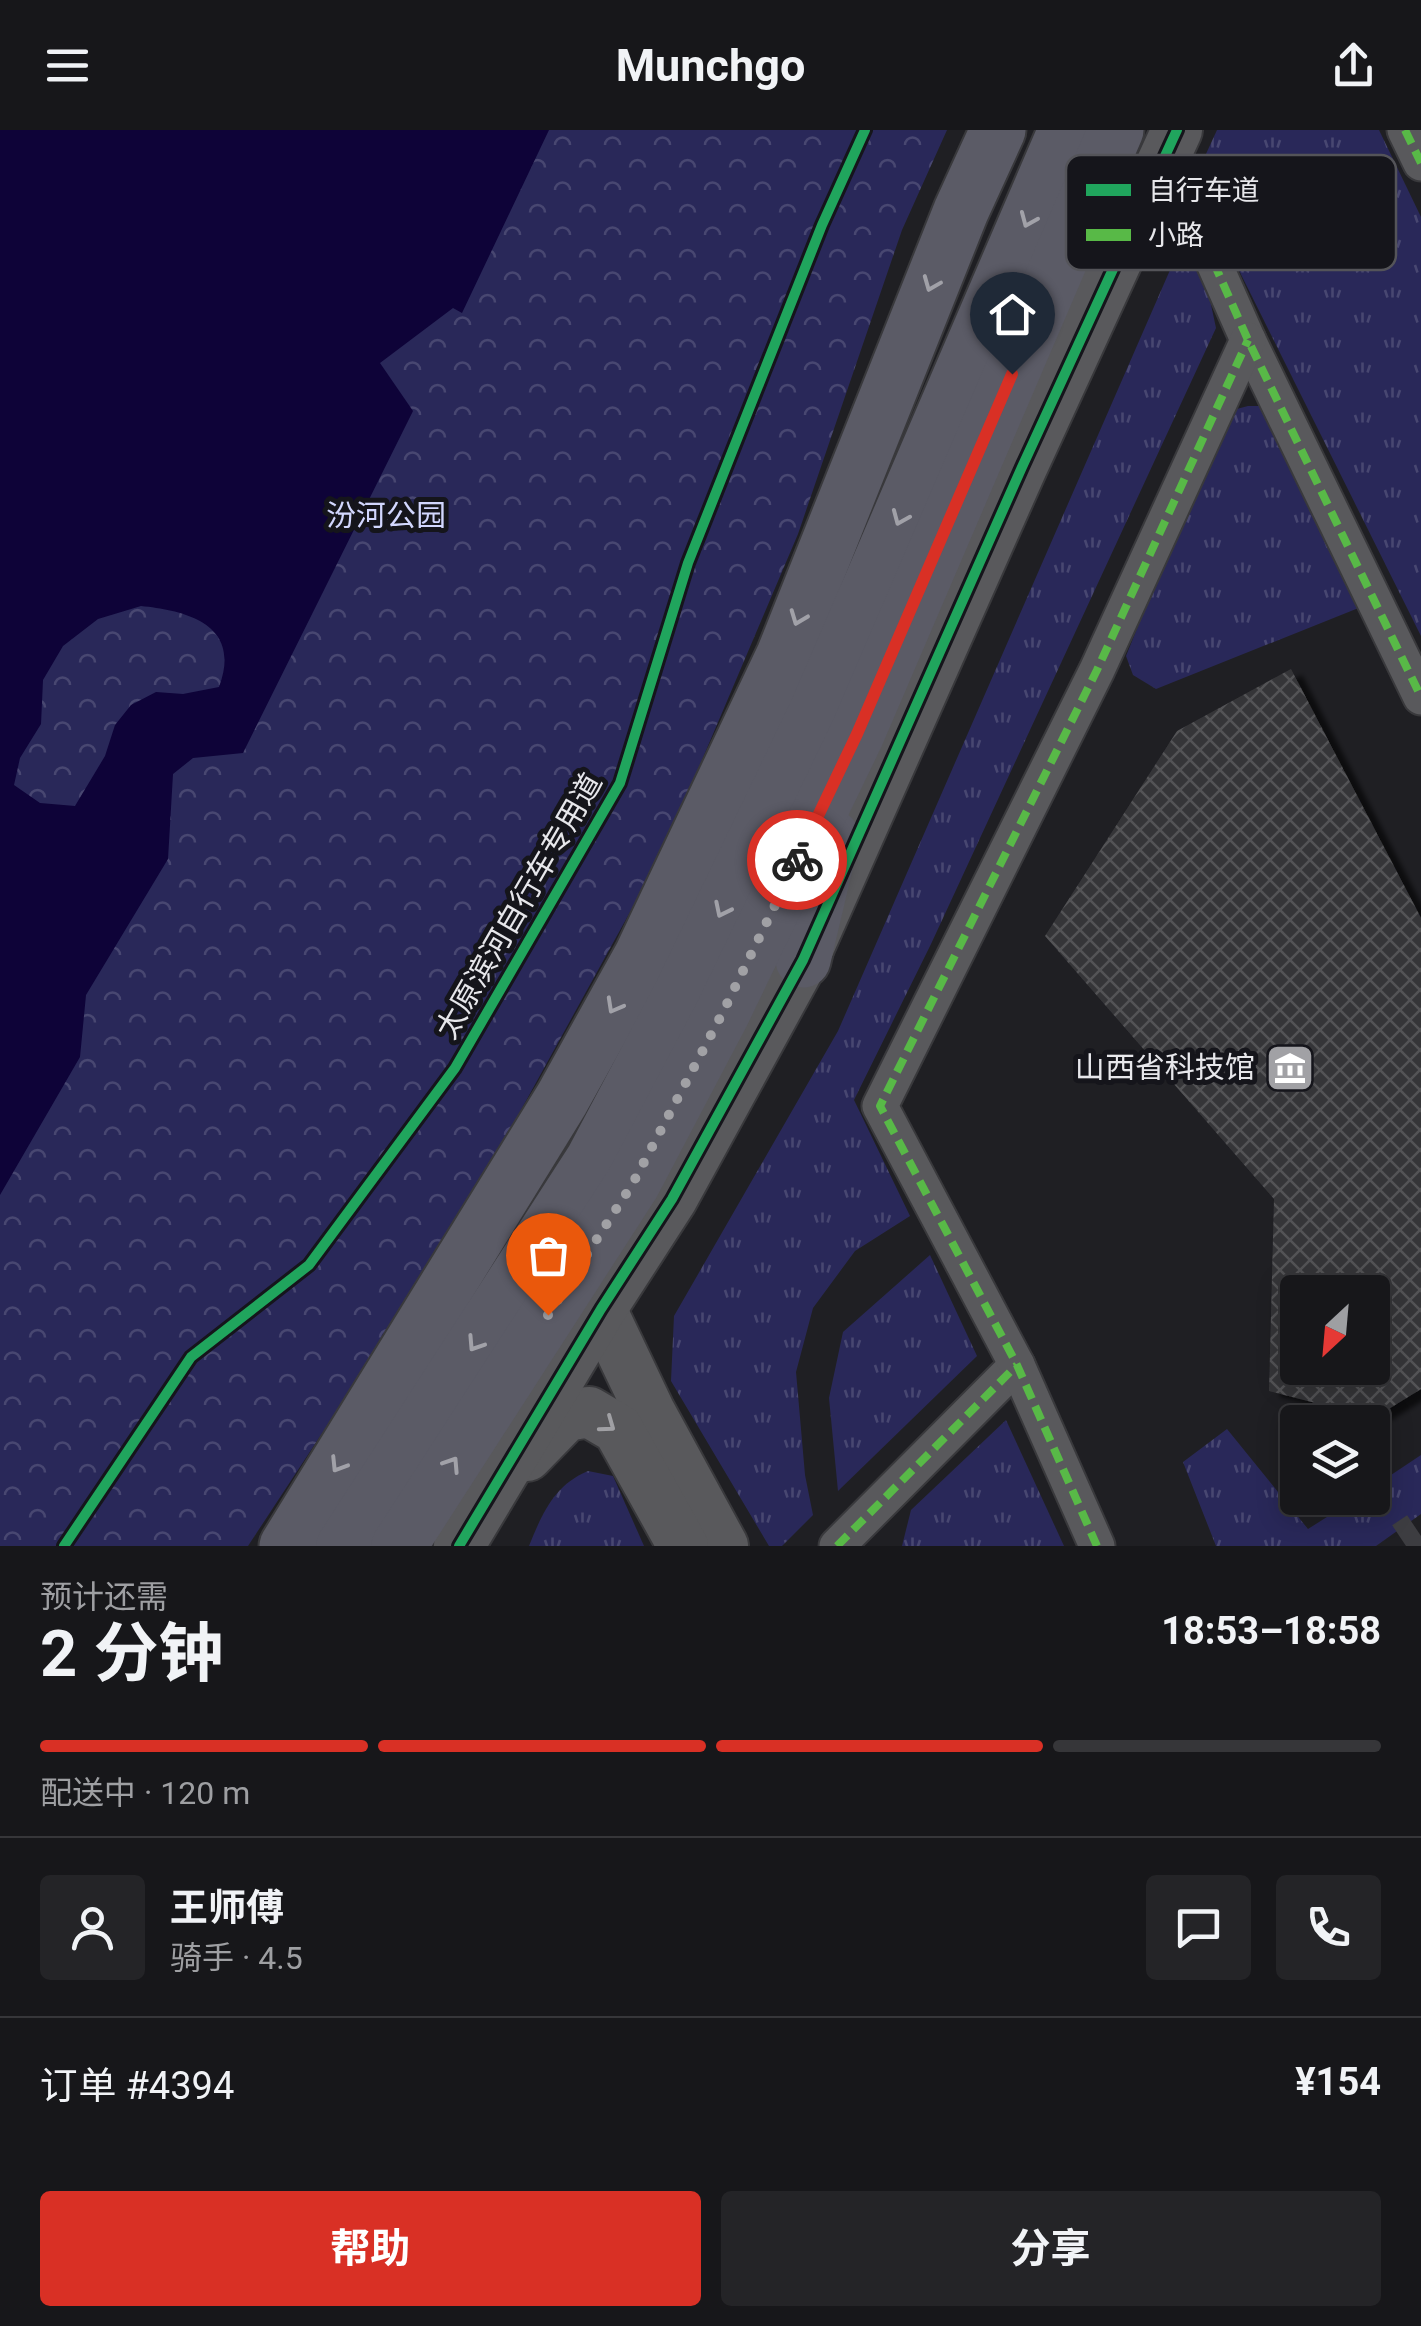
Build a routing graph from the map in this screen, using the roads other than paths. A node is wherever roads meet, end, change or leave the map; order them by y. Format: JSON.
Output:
{"nodes":[{"id":1,"x":998,"y":130,"type":"edge"},
{"id":2,"x":1066,"y":130,"type":"edge"},
{"id":3,"x":1116,"y":130,"type":"edge"},
{"id":4,"x":1405,"y":130,"type":"edge"},
{"id":5,"x":1105,"y":155,"type":"edge"},
{"id":6,"x":1421,"y":163,"type":"edge"},
{"id":7,"x":1066,"y":247,"type":"edge"},
{"id":8,"x":1113,"y":270,"type":"edge"},
{"id":9,"x":1221,"y":270,"type":"edge"},
{"id":10,"x":1248,"y":340,"type":"junction"},
{"id":11,"x":1421,"y":697,"type":"edge"},
{"id":12,"x":857,"y":734,"type":"junction"},
{"id":13,"x":803,"y":960,"type":"junction"},
{"id":14,"x":601,"y":1309,"type":"junction"},
{"id":15,"x":1017,"y":1364,"type":"junction"},
{"id":16,"x":472,"y":1525,"type":"edge"},
{"id":17,"x":287,"y":1546,"type":"edge"},
{"id":18,"x":344,"y":1546,"type":"edge"},
{"id":19,"x":399,"y":1546,"type":"edge"},
{"id":20,"x":683,"y":1546,"type":"edge"},
{"id":21,"x":723,"y":1546,"type":"edge"},
{"id":22,"x":837,"y":1546,"type":"edge"},
{"id":23,"x":1098,"y":1546,"type":"edge"}],
"edges":[{"from":1,"to":17,"type":"highway","one_way":true},
{"from":2,"to":18,"type":"highway","one_way":true},
{"from":3,"to":5,"type":"highway"},
{"from":4,"to":6,"type":"street"},
{"from":7,"to":12,"type":"highway"},
{"from":8,"to":13,"type":"street"},
{"from":9,"to":10,"type":"street"},
{"from":10,"to":11,"type":"street"},
{"from":10,"to":15,"type":"street"},
{"from":12,"to":13,"type":"highway"},
{"from":19,"to":12,"type":"highway","one_way":true},
{"from":13,"to":14,"type":"street"},
{"from":14,"to":16,"type":"street"},
{"from":14,"to":21,"type":"street"},
{"from":15,"to":22,"type":"street"},
{"from":15,"to":23,"type":"street"},
{"from":16,"to":20,"type":"street","one_way":true}]}
